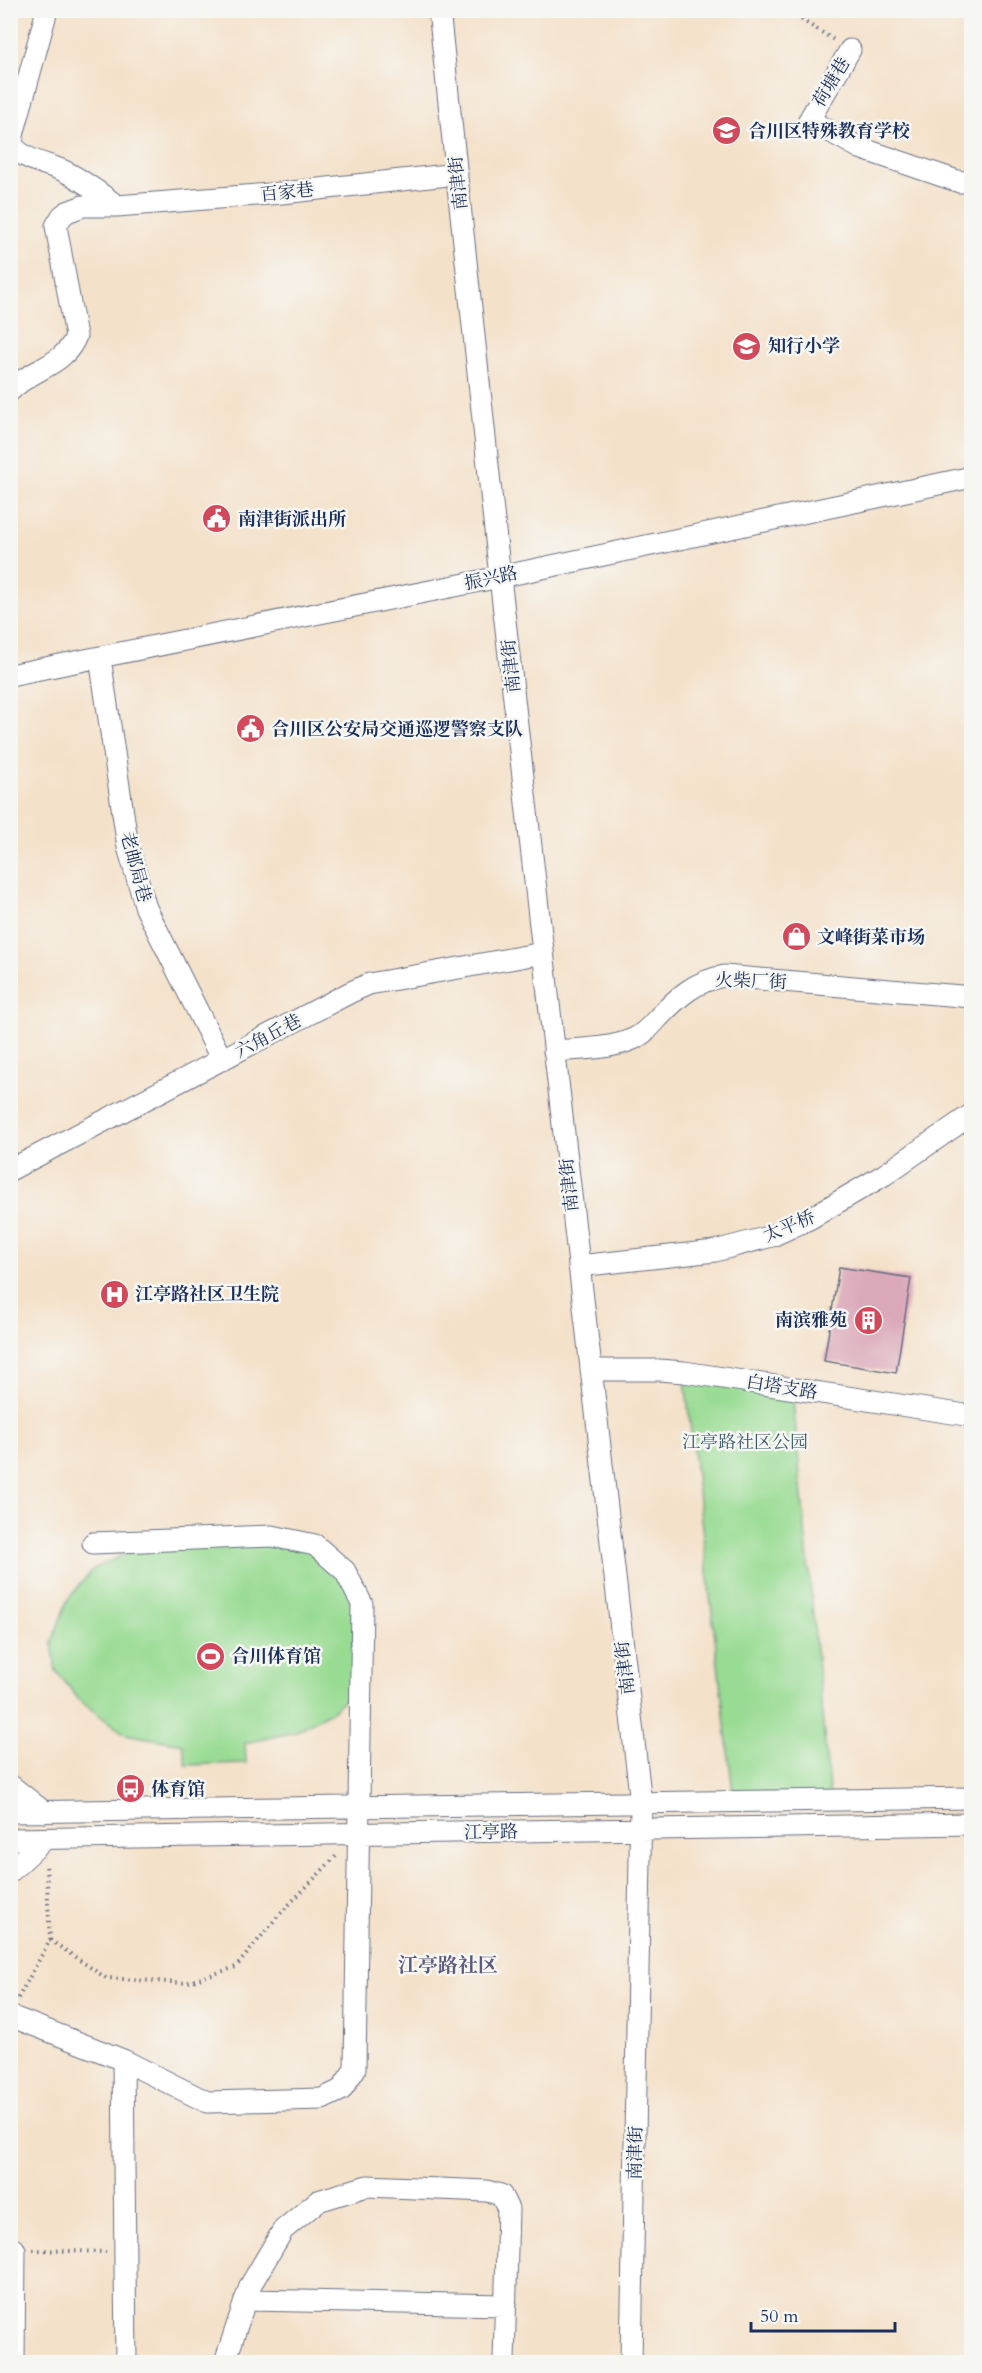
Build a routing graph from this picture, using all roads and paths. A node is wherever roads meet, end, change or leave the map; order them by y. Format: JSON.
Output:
{"nodes":[{"id":1,"x":47,"y":10,"type":"edge"},
{"id":2,"x":439,"y":10,"type":"edge"},
{"id":3,"x":786,"y":10,"type":"edge"},
{"id":4,"x":850,"y":50,"type":"joint"},
{"id":5,"x":457,"y":174,"type":"junction"},
{"id":6,"x":972,"y":181,"type":"edge"},
{"id":7,"x":117,"y":206,"type":"junction"},
{"id":8,"x":10,"y":391,"type":"edge"},
{"id":9,"x":965,"y":481,"type":"edge"},
{"id":10,"x":500,"y":577,"type":"junction"},
{"id":11,"x":100,"y":658,"type":"junction"},
{"id":12,"x":10,"y":675,"type":"edge"},
{"id":13,"x":543,"y":953,"type":"junction"},
{"id":14,"x":972,"y":998,"type":"edge"},
{"id":15,"x":554,"y":1052,"type":"junction"},
{"id":16,"x":222,"y":1060,"type":"junction"},
{"id":17,"x":972,"y":1114,"type":"edge"},
{"id":18,"x":10,"y":1170,"type":"edge"},
{"id":19,"x":579,"y":1266,"type":"junction"},
{"id":20,"x":591,"y":1370,"type":"junction"},
{"id":21,"x":972,"y":1416,"type":"edge"},
{"id":22,"x":93,"y":1543,"type":"dead end"},
{"id":23,"x":10,"y":1785,"type":"edge"},
{"id":24,"x":972,"y":1798,"type":"edge"},
{"id":25,"x":641,"y":1803,"type":"junction"},
{"id":26,"x":357,"y":1807,"type":"junction"},
{"id":27,"x":10,"y":1812,"type":"edge"},
{"id":28,"x":44,"y":1812,"type":"junction"},
{"id":29,"x":972,"y":1824,"type":"edge"},
{"id":30,"x":641,"y":1829,"type":"junction"},
{"id":31,"x":357,"y":1834,"type":"junction"},
{"id":32,"x":10,"y":1839,"type":"edge"},
{"id":33,"x":45,"y":1839,"type":"junction"},
{"id":34,"x":10,"y":1872,"type":"edge"},
{"id":35,"x":50,"y":1940,"type":"junction"},
{"id":36,"x":13,"y":2009,"type":"edge"},
{"id":37,"x":123,"y":2060,"type":"junction"},
{"id":38,"x":15,"y":2250,"type":"joint"},
{"id":39,"x":125,"y":2253,"type":"junction"},
{"id":40,"x":245,"y":2300,"type":"junction"},
{"id":41,"x":506,"y":2305,"type":"junction"},
{"id":42,"x":14,"y":2362,"type":"edge"},
{"id":43,"x":126,"y":2362,"type":"edge"},
{"id":44,"x":225,"y":2362,"type":"edge"},
{"id":45,"x":504,"y":2362,"type":"edge"},
{"id":46,"x":631,"y":2362,"type":"edge"}],
"edges":[{"from":1,"to":7,"type":"street"},
{"from":2,"to":5,"type":"street","name":"南津街"},
{"from":3,"to":4,"type":"path","name":"荷塘巷"},
{"from":4,"to":6,"type":"street","name":"荷塘巷"},
{"from":5,"to":7,"type":"street","name":"百家巷"},
{"from":5,"to":10,"type":"street","name":"南津街"},
{"from":7,"to":8,"type":"street","name":"百家巷"},
{"from":9,"to":10,"type":"street","name":"振兴路"},
{"from":10,"to":11,"type":"street","name":"振兴路"},
{"from":10,"to":13,"type":"street","name":"南津街"},
{"from":11,"to":12,"type":"street","name":"振兴路"},
{"from":11,"to":16,"type":"street","name":"老邮局巷"},
{"from":13,"to":15,"type":"street","name":"南津街"},
{"from":13,"to":16,"type":"street","name":"六角丘巷"},
{"from":14,"to":15,"type":"street","name":"火柴厂街"},
{"from":15,"to":19,"type":"street","name":"南津街"},
{"from":16,"to":18,"type":"street","name":"六角丘巷"},
{"from":17,"to":19,"type":"street","name":"太平桥"},
{"from":19,"to":20,"type":"street","name":"南津街"},
{"from":20,"to":21,"type":"street","name":"白塔支路"},
{"from":20,"to":25,"type":"street","name":"南津街"},
{"from":22,"to":26,"type":"street"},
{"from":23,"to":28,"type":"street"},
{"from":24,"to":25,"type":"street","name":"江亭路"},
{"from":25,"to":26,"type":"street","name":"江亭路"},
{"from":25,"to":30,"type":"street","name":"南津街"},
{"from":26,"to":28,"type":"street","name":"江亭路"},
{"from":26,"to":31,"type":"street"},
{"from":27,"to":28,"type":"street","name":"江亭路"},
{"from":29,"to":30,"type":"street","name":"江亭路"},
{"from":30,"to":31,"type":"street","name":"江亭路"},
{"from":30,"to":46,"type":"street","name":"南津街"},
{"from":31,"to":33,"type":"street","name":"江亭路"},
{"from":31,"to":35,"type":"path"},
{"from":31,"to":37,"type":"street"},
{"from":32,"to":33,"type":"street","name":"江亭路"},
{"from":33,"to":34,"type":"street"},
{"from":33,"to":35,"type":"path"},
{"from":35,"to":36,"type":"path"},
{"from":36,"to":37,"type":"street"},
{"from":37,"to":39,"type":"street"},
{"from":38,"to":39,"type":"path"},
{"from":38,"to":42,"type":"street"},
{"from":39,"to":43,"type":"street"},
{"from":40,"to":41,"type":"street"},
{"from":40,"to":41,"type":"street"},
{"from":40,"to":44,"type":"street"},
{"from":41,"to":45,"type":"street"}]}
